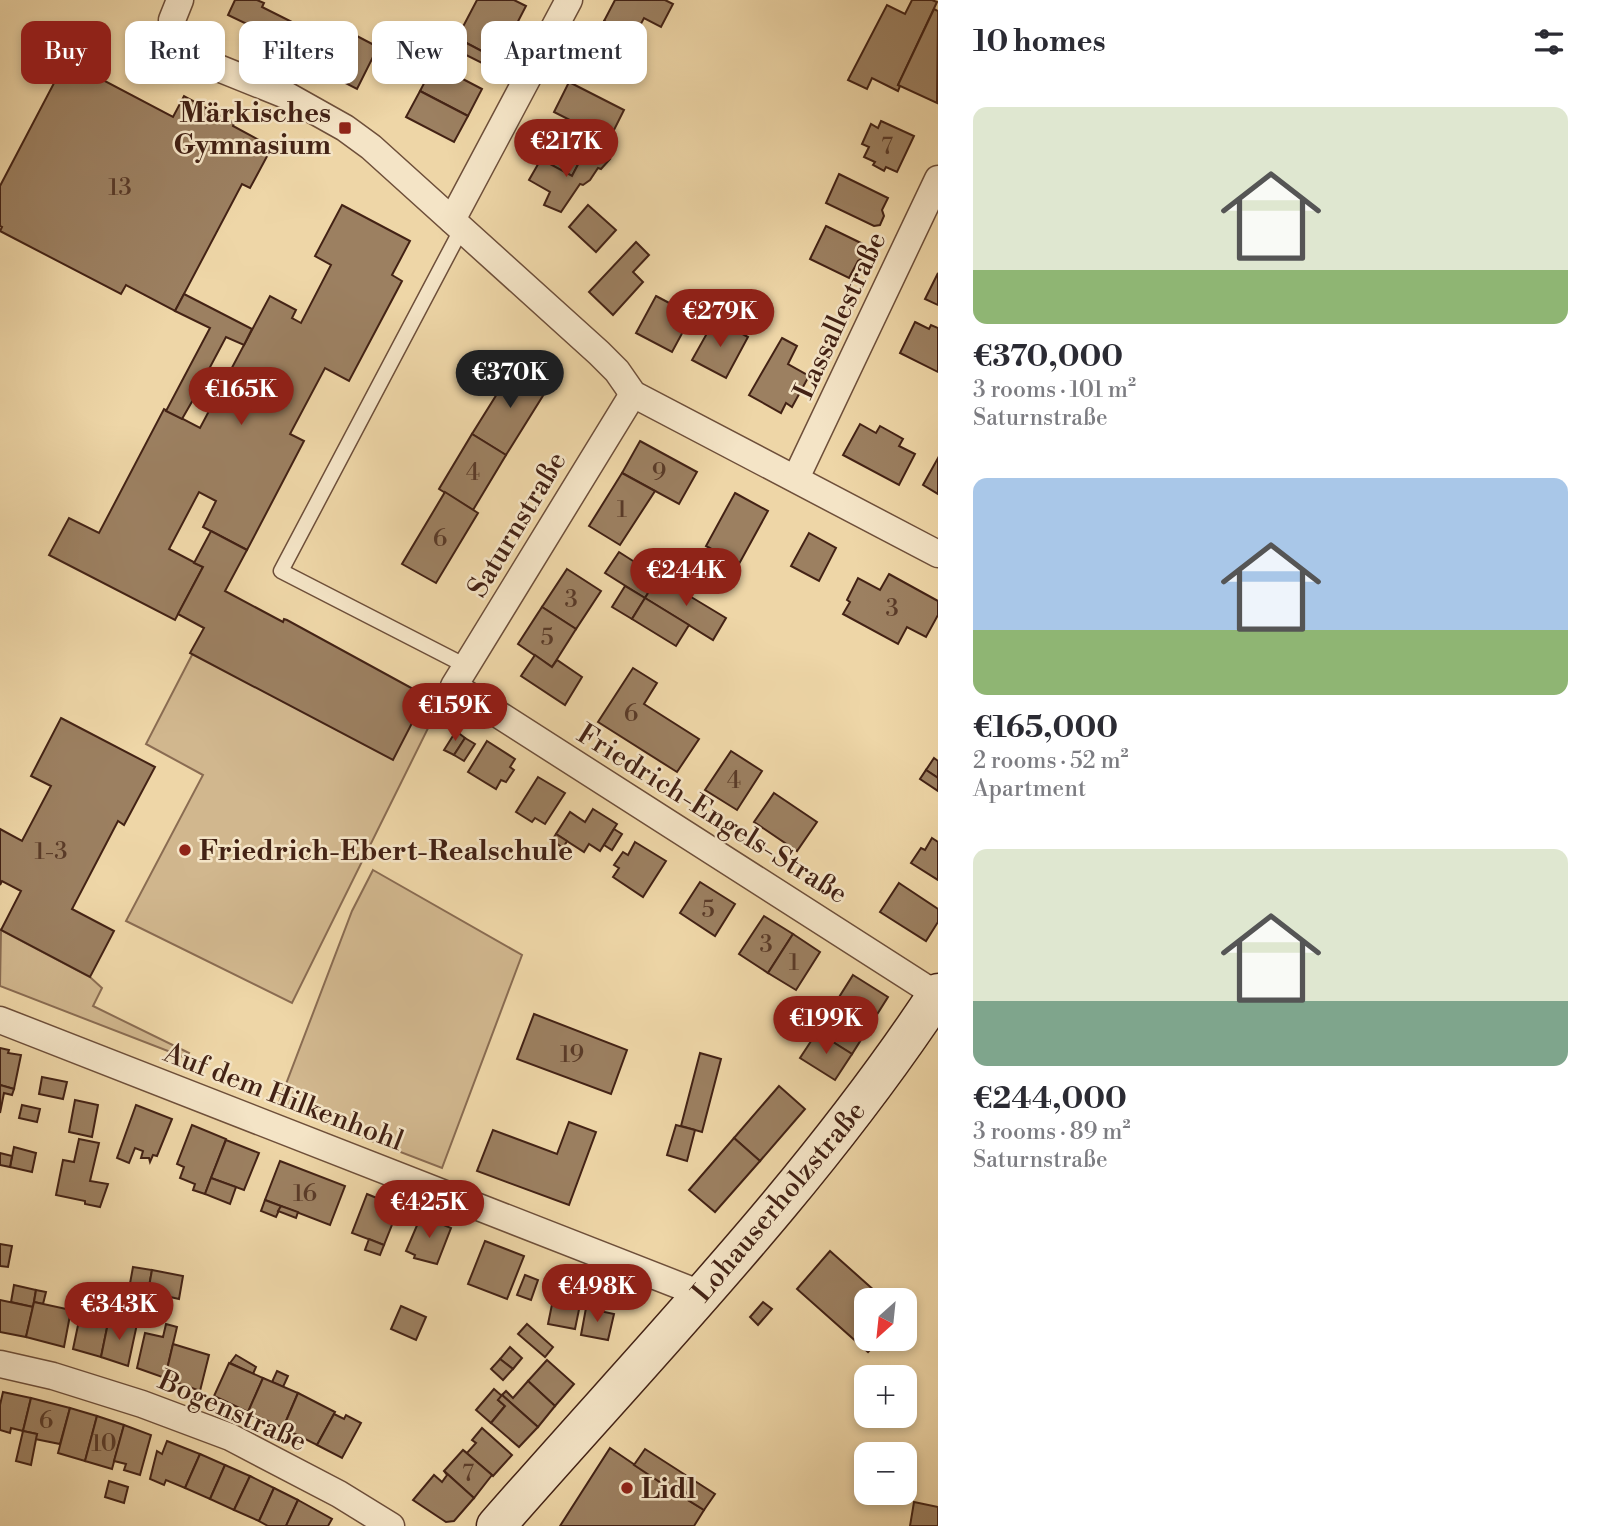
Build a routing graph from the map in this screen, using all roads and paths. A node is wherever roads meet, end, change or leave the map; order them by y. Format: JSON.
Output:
{"nodes":[{"id":1,"x":180,"y":0,"type":"edge"},
{"id":2,"x":569,"y":0,"type":"edge"},
{"id":3,"x":938,"y":179,"type":"edge"},
{"id":4,"x":457,"y":224,"type":"junction"},
{"id":5,"x":632,"y":394,"type":"junction"},
{"id":6,"x":796,"y":478,"type":"junction"},
{"id":7,"x":938,"y":554,"type":"edge"},
{"id":8,"x":460,"y":676,"type":"junction"},
{"id":9,"x":937,"y":994,"type":"edge"},
{"id":10,"x":0,"y":1020,"type":"edge"},
{"id":11,"x":701,"y":1294,"type":"junction"},
{"id":12,"x":0,"y":1364,"type":"edge"},
{"id":13,"x":391,"y":1526,"type":"edge"},
{"id":14,"x":496,"y":1526,"type":"edge"}],
"edges":[{"from":1,"to":4,"type":"street"},
{"from":2,"to":4,"type":"street"},
{"from":3,"to":6,"type":"street","name":"Lassallestraße"},
{"from":4,"to":5,"type":"street"},
{"from":4,"to":8,"type":"lane"},
{"from":5,"to":6,"type":"street"},
{"from":5,"to":8,"type":"street","name":"Saturnstraße"},
{"from":6,"to":7,"type":"street"},
{"from":8,"to":9,"type":"street","name":"Friedrich-Engels-Straße"},
{"from":9,"to":11,"type":"street","name":"Lohauserholzstraße"},
{"from":10,"to":11,"type":"street","name":"Auf dem Hilkenhohl"},
{"from":11,"to":14,"type":"street","name":"Lohauserholzstraße"},
{"from":12,"to":13,"type":"street","name":"Bogenstraße"}]}
